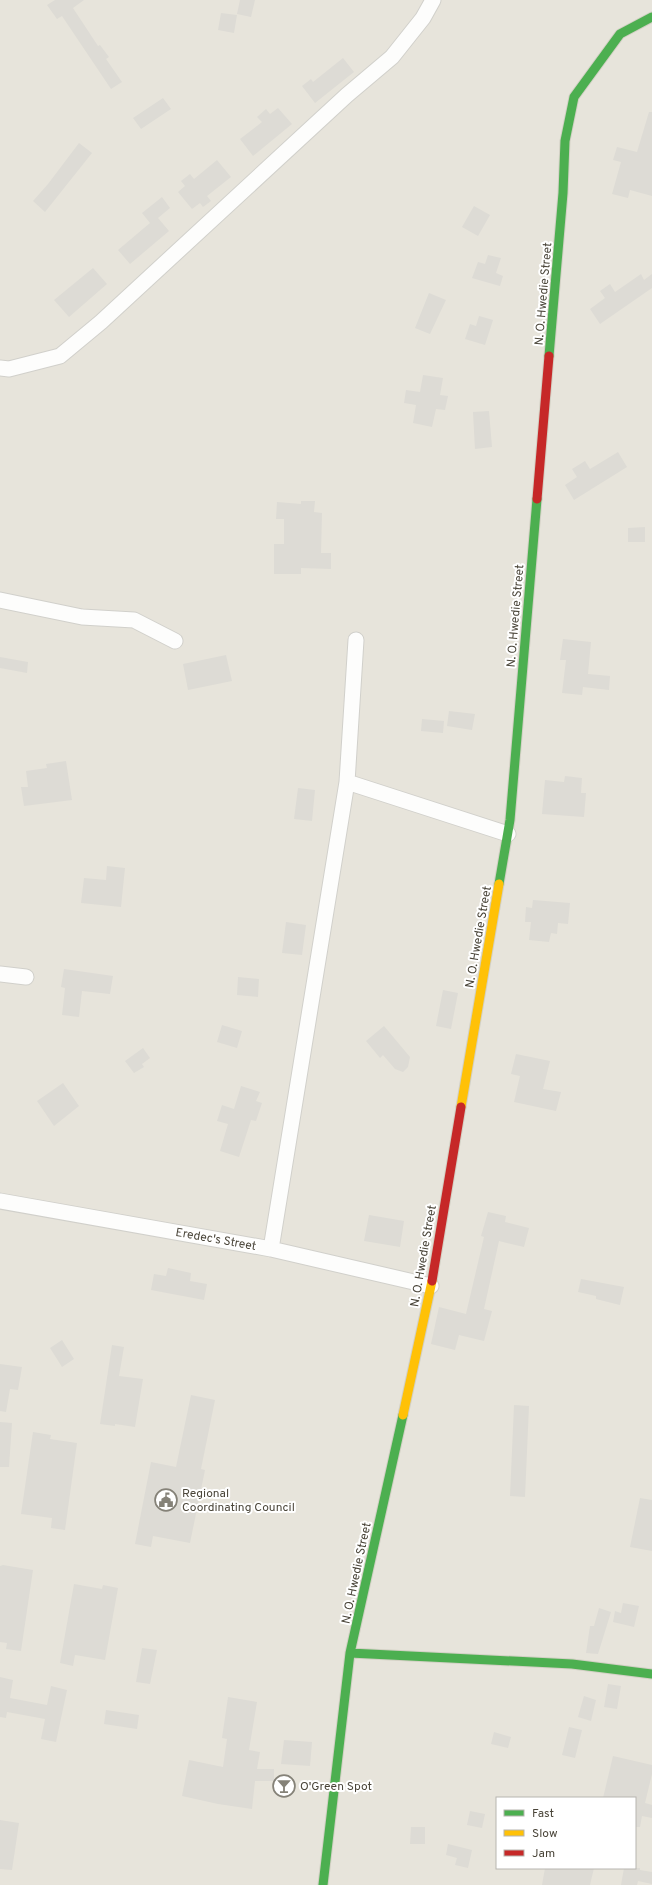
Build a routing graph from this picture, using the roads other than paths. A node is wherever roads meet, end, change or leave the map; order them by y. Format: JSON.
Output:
{"nodes":[{"id":1,"x":433,"y":0,"type":"edge"},
{"id":2,"x":652,"y":17,"type":"edge"},
{"id":3,"x":0,"y":368,"type":"edge"},
{"id":4,"x":0,"y":600,"type":"edge"},
{"id":5,"x":356,"y":640,"type":"dead end"},
{"id":6,"x":175,"y":641,"type":"dead end"},
{"id":7,"x":347,"y":782,"type":"junction"},
{"id":8,"x":508,"y":834,"type":"junction"},
{"id":9,"x":0,"y":974,"type":"edge"},
{"id":10,"x":26,"y":977,"type":"dead end"},
{"id":11,"x":0,"y":1201,"type":"edge"},
{"id":12,"x":271,"y":1249,"type":"junction"},
{"id":13,"x":431,"y":1286,"type":"junction"},
{"id":14,"x":350,"y":1653,"type":"junction"},
{"id":15,"x":652,"y":1674,"type":"edge"},
{"id":16,"x":323,"y":1885,"type":"edge"}],
"edges":[{"from":1,"to":3,"type":"street"},
{"from":2,"to":8,"type":"street","name":"N. O. Hwedie Street"},
{"from":4,"to":6,"type":"street"},
{"from":5,"to":7,"type":"street"},
{"from":7,"to":8,"type":"street"},
{"from":7,"to":12,"type":"street"},
{"from":8,"to":13,"type":"street","name":"N. O. Hwedie Street"},
{"from":9,"to":10,"type":"street"},
{"from":11,"to":12,"type":"street","name":"Eredec's Street"},
{"from":12,"to":13,"type":"street","name":"Eredec's Street"},
{"from":13,"to":14,"type":"street","name":"N. O. Hwedie Street"},
{"from":14,"to":15,"type":"street"},
{"from":14,"to":16,"type":"street","name":"N. O. Hwedie Street"}]}
